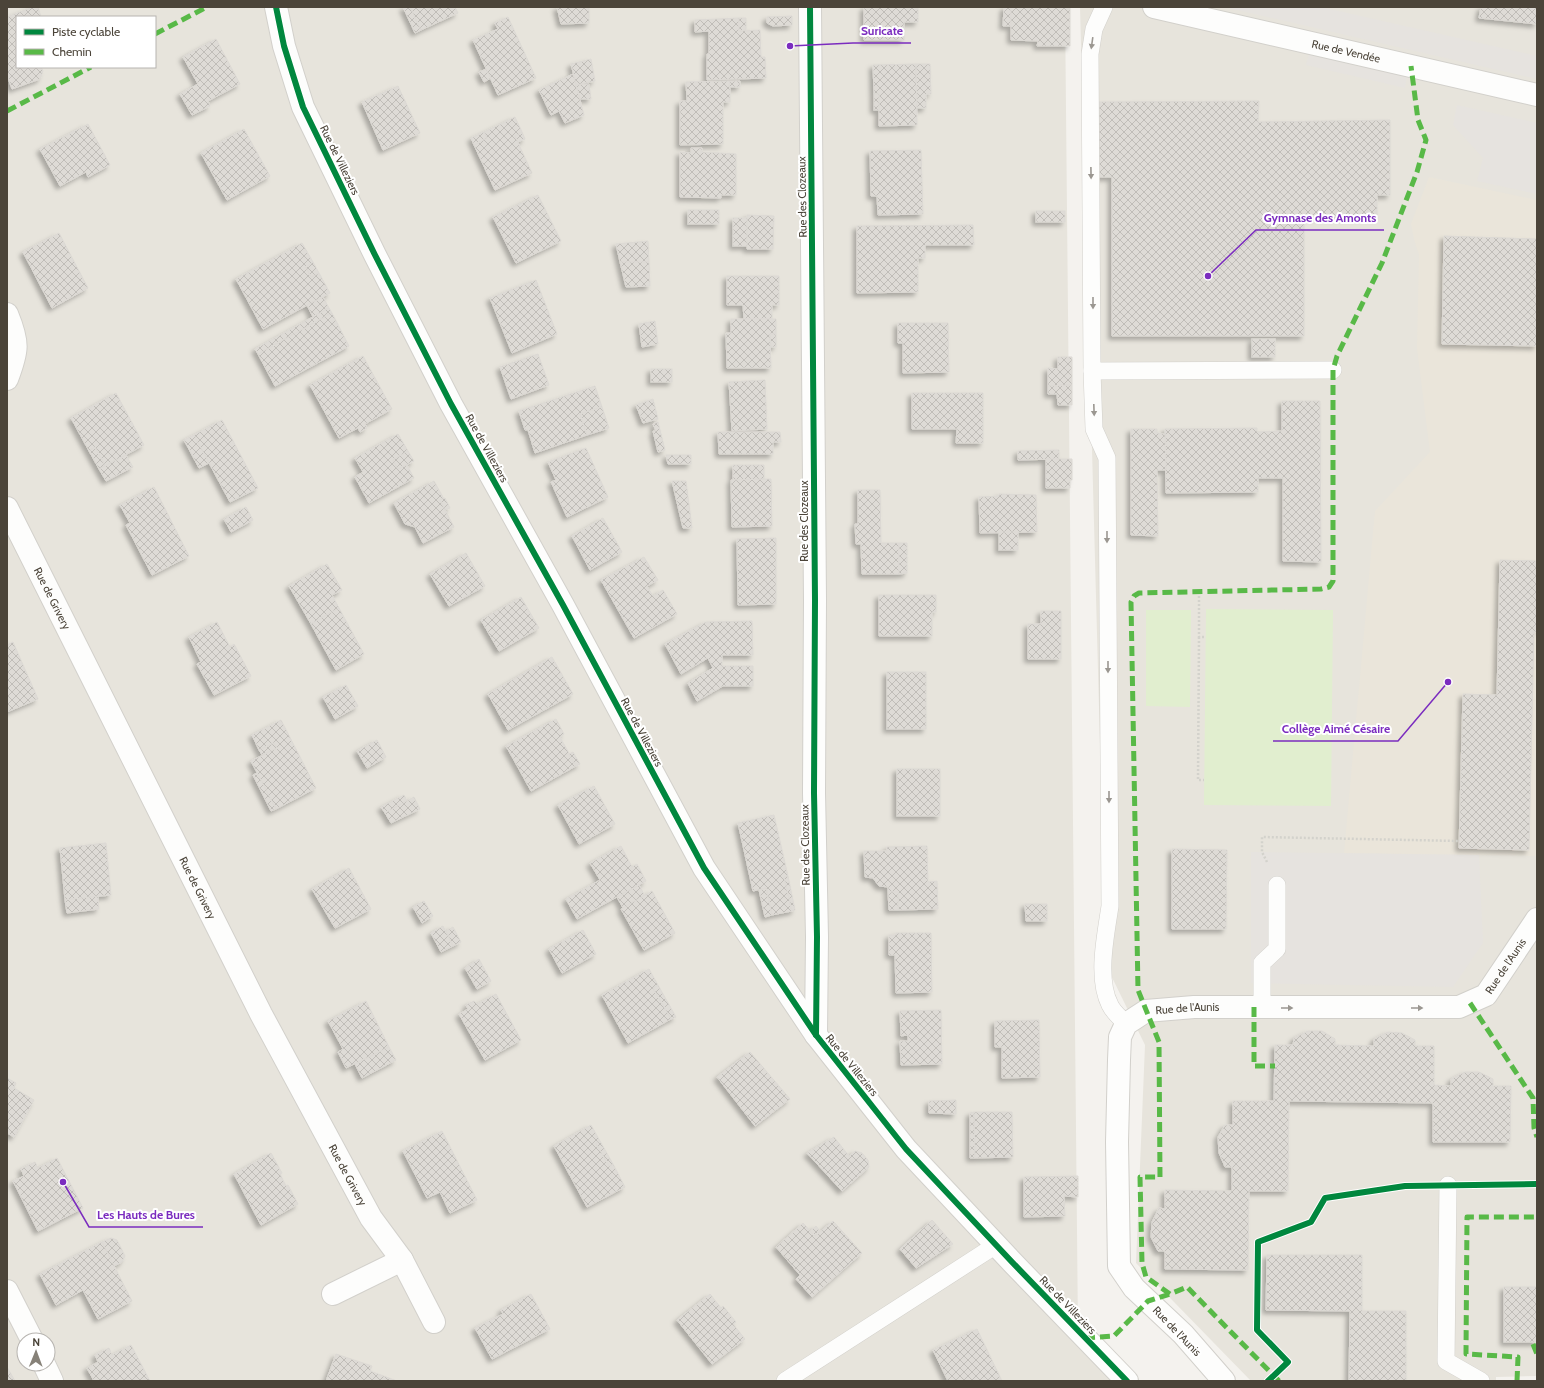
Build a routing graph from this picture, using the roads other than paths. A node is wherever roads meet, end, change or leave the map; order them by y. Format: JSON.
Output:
{"nodes":[{"id":1,"x":276,"y":7,"type":"edge"},
{"id":2,"x":810,"y":7,"type":"edge"},
{"id":3,"x":1104,"y":7,"type":"edge"},
{"id":4,"x":1154,"y":7,"type":"edge"},
{"id":5,"x":1537,"y":95,"type":"edge"},
{"id":6,"x":7,"y":314,"type":"edge"},
{"id":7,"x":1333,"y":370,"type":"dead end"},
{"id":8,"x":1092,"y":371,"type":"junction"},
{"id":9,"x":7,"y":379,"type":"edge"},
{"id":10,"x":7,"y":508,"type":"edge"},
{"id":11,"x":1277,"y":885,"type":"road end"},
{"id":12,"x":1537,"y":919,"type":"edge"},
{"id":13,"x":1262,"y":1008,"type":"junction"},
{"id":14,"x":1126,"y":1024,"type":"junction"},
{"id":15,"x":816,"y":1035,"type":"junction"},
{"id":16,"x":1448,"y":1185,"type":"dead end"},
{"id":17,"x":996,"y":1245,"type":"junction"},
{"id":18,"x":402,"y":1260,"type":"junction"},
{"id":19,"x":7,"y":1291,"type":"edge"},
{"id":20,"x":334,"y":1294,"type":"dead end"},
{"id":21,"x":434,"y":1322,"type":"dead end"},
{"id":22,"x":28,"y":1332,"type":"edge"},
{"id":23,"x":785,"y":1381,"type":"edge"},
{"id":24,"x":1127,"y":1381,"type":"edge"},
{"id":25,"x":1224,"y":1381,"type":"edge"},
{"id":26,"x":1481,"y":1381,"type":"edge"}],
"edges":[{"from":1,"to":15,"type":"street","name":"Rue de Villeziers"},
{"from":2,"to":15,"type":"street","name":"Rue des Clozeaux"},
{"from":3,"to":8,"type":"lane","one_way":true},
{"from":4,"to":5,"type":"street","name":"Rue de Vendée"},
{"from":6,"to":9,"type":"street"},
{"from":7,"to":8,"type":"lane"},
{"from":8,"to":14,"type":"lane","one_way":true},
{"from":10,"to":18,"type":"street","name":"Rue de Grivery"},
{"from":11,"to":13,"type":"lane"},
{"from":13,"to":12,"type":"street","name":"Rue de l'Aunis","one_way":true},
{"from":13,"to":14,"type":"street","name":"Rue de l'Aunis"},
{"from":14,"to":25,"type":"street","name":"Rue de l'Aunis"},
{"from":15,"to":17,"type":"street","name":"Rue de Villeziers"},
{"from":16,"to":26,"type":"lane"},
{"from":17,"to":23,"type":"lane"},
{"from":17,"to":24,"type":"street","name":"Rue de Villeziers"},
{"from":18,"to":20,"type":"street"},
{"from":18,"to":21,"type":"street","name":"Rue de Grivery"},
{"from":19,"to":22,"type":"street"}]}
